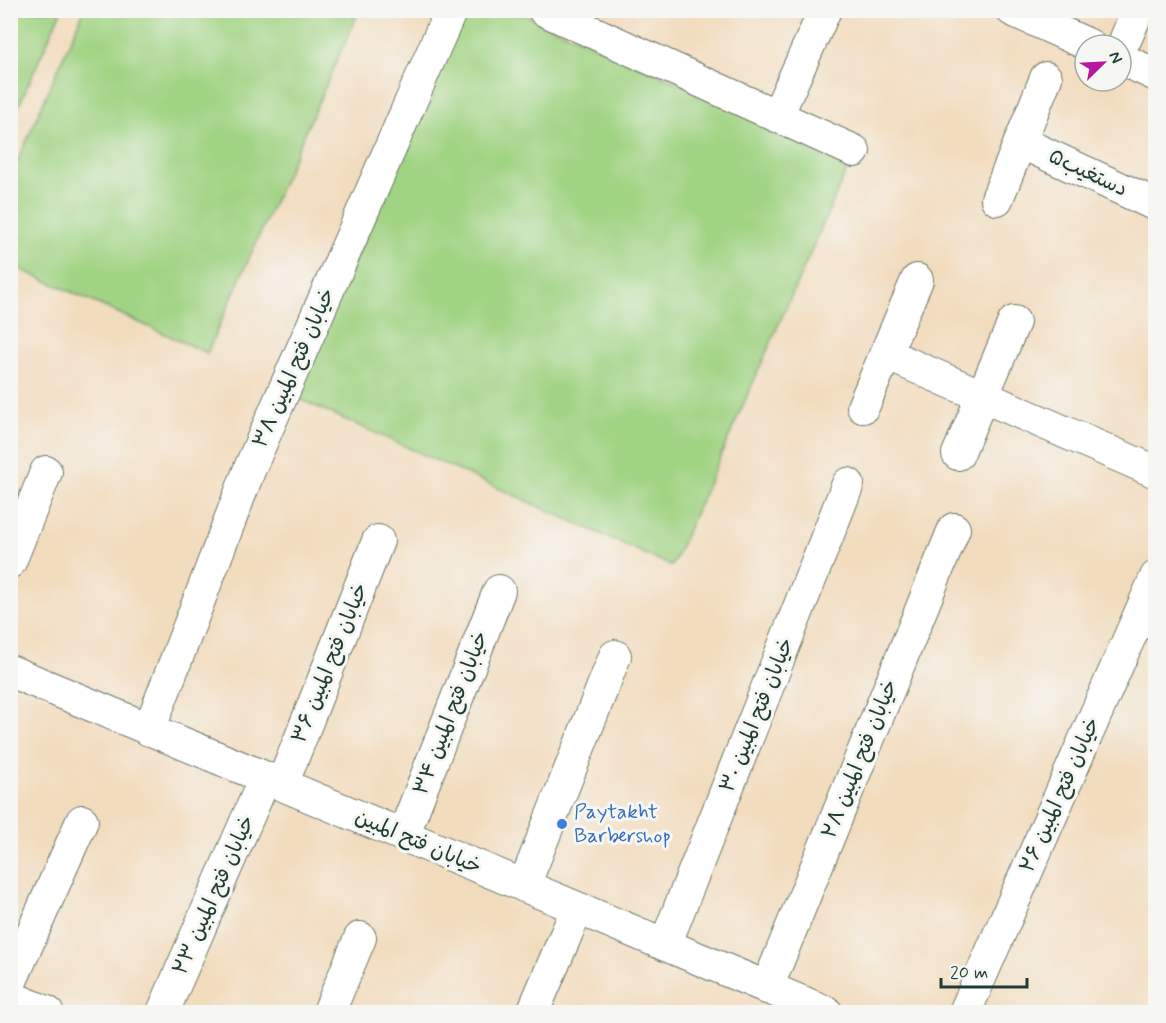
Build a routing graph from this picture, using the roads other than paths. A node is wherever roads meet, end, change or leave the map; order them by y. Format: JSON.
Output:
{"nodes":[{"id":1,"x":451,"y":10,"type":"edge"},
{"id":2,"x":544,"y":10,"type":"edge"},
{"id":3,"x":825,"y":10,"type":"edge"},
{"id":4,"x":1012,"y":11,"type":"edge"},
{"id":5,"x":593,"y":20,"type":"edge"},
{"id":6,"x":1073,"y":38,"type":"edge"},
{"id":7,"x":1133,"y":43,"type":"edge"},
{"id":8,"x":1155,"y":75,"type":"edge"},
{"id":9,"x":1046,"y":78,"type":"dead end"},
{"id":10,"x":777,"y":116,"type":"junction"},
{"id":11,"x":1020,"y":142,"type":"junction"},
{"id":12,"x":854,"y":151,"type":"dead end"},
{"id":13,"x":997,"y":199,"type":"dead end"},
{"id":14,"x":1155,"y":205,"type":"edge"},
{"id":15,"x":917,"y":280,"type":"dead end"},
{"id":16,"x":1014,"y":322,"type":"dead end"},
{"id":17,"x":886,"y":354,"type":"junction"},
{"id":18,"x":982,"y":396,"type":"junction"},
{"id":19,"x":863,"y":407,"type":"dead end"},
{"id":20,"x":958,"y":454,"type":"dead end"},
{"id":21,"x":46,"y":472,"type":"dead end"},
{"id":22,"x":1155,"y":472,"type":"edge"},
{"id":23,"x":848,"y":484,"type":"dead end"},
{"id":24,"x":954,"y":529,"type":"dead end"},
{"id":25,"x":378,"y":541,"type":"dead end"},
{"id":26,"x":10,"y":562,"type":"edge"},
{"id":27,"x":1155,"y":577,"type":"edge"},
{"id":28,"x":499,"y":591,"type":"dead end"},
{"id":29,"x":615,"y":656,"type":"dead end"},
{"id":30,"x":10,"y":671,"type":"edge"},
{"id":31,"x":149,"y":730,"type":"junction"},
{"id":32,"x":273,"y":781,"type":"junction"},
{"id":33,"x":82,"y":821,"type":"dead end"},
{"id":34,"x":403,"y":836,"type":"junction"},
{"id":35,"x":524,"y":886,"type":"junction"},
{"id":36,"x":577,"y":909,"type":"junction"},
{"id":37,"x":360,"y":938,"type":"dead end"},
{"id":38,"x":665,"y":945,"type":"junction"},
{"id":39,"x":10,"y":983,"type":"edge"},
{"id":40,"x":767,"y":988,"type":"junction"},
{"id":41,"x":10,"y":997,"type":"edge"},
{"id":42,"x":47,"y":1012,"type":"edge"},
{"id":43,"x":163,"y":1012,"type":"edge"},
{"id":44,"x":329,"y":1012,"type":"edge"},
{"id":45,"x":533,"y":1012,"type":"edge"},
{"id":46,"x":826,"y":1012,"type":"edge"},
{"id":47,"x":965,"y":1012,"type":"edge"}],
"edges":[{"from":1,"to":31,"type":"street","name":"خیابان فتح المبین ۳۸"},
{"from":2,"to":5,"type":"street"},
{"from":3,"to":10,"type":"street"},
{"from":4,"to":6,"type":"street"},
{"from":5,"to":10,"type":"street"},
{"from":7,"to":8,"type":"street"},
{"from":9,"to":11,"type":"street"},
{"from":10,"to":12,"type":"street"},
{"from":11,"to":13,"type":"street"},
{"from":11,"to":14,"type":"street","name":"دستغیب۵"},
{"from":15,"to":17,"type":"street"},
{"from":16,"to":18,"type":"street"},
{"from":17,"to":18,"type":"street"},
{"from":17,"to":19,"type":"street"},
{"from":18,"to":20,"type":"street"},
{"from":18,"to":22,"type":"street"},
{"from":21,"to":26,"type":"street"},
{"from":23,"to":38,"type":"street","name":"خیابان فتح المبین ۳۰"},
{"from":24,"to":40,"type":"street","name":"خیابان فتح المبین ۲۸"},
{"from":25,"to":32,"type":"street","name":"خیابان فتح المبین ۳۶"},
{"from":27,"to":47,"type":"street","name":"خیابان فتح المبین ۲۶"},
{"from":28,"to":34,"type":"street","name":"خیابان فتح المبین ۳۴"},
{"from":29,"to":35,"type":"street"},
{"from":30,"to":31,"type":"street","name":"خیابان فتح المبین"},
{"from":31,"to":32,"type":"street","name":"خیابان فتح المبین"},
{"from":32,"to":34,"type":"street","name":"خیابان فتح المبین"},
{"from":32,"to":43,"type":"street","name":"خیابان فتح المبین ۲۳"},
{"from":33,"to":39,"type":"street"},
{"from":34,"to":35,"type":"street","name":"خیابان فتح المبین"},
{"from":35,"to":36,"type":"street","name":"خیابان فتح المبین"},
{"from":36,"to":38,"type":"street","name":"خیابان فتح المبین"},
{"from":36,"to":45,"type":"street"},
{"from":37,"to":44,"type":"street"},
{"from":38,"to":40,"type":"street","name":"خیابان فتح المبین"},
{"from":40,"to":46,"type":"street","name":"خیابان فتح المبین"},
{"from":41,"to":42,"type":"street"}]}
